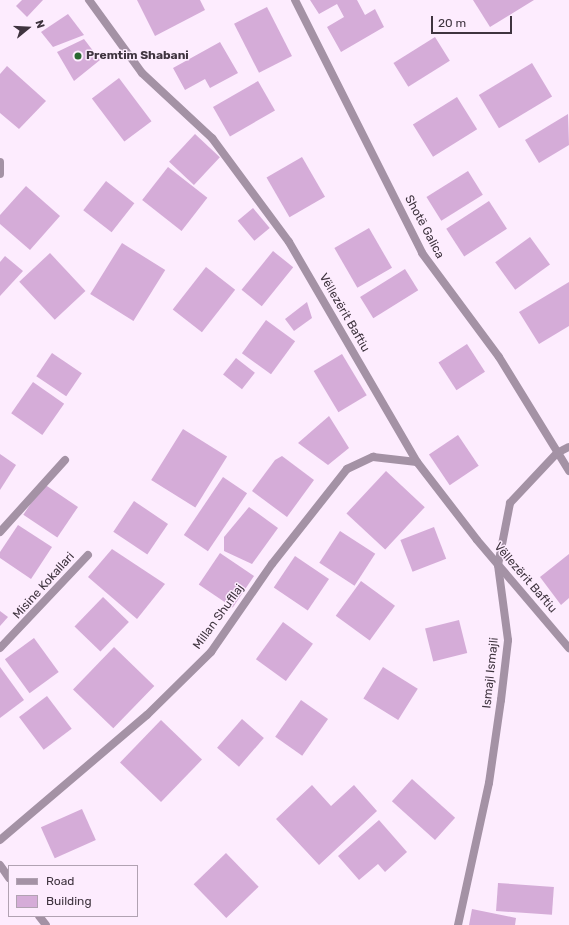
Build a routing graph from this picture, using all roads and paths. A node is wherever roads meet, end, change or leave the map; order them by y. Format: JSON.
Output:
{"nodes":[{"id":1,"x":89,"y":0,"type":"edge"},
{"id":2,"x":295,"y":0,"type":"edge"},
{"id":3,"x":0,"y":162,"type":"edge"},
{"id":4,"x":0,"y":174,"type":"edge"},
{"id":5,"x":569,"y":447,"type":"edge"},
{"id":6,"x":557,"y":454,"type":"junction"},
{"id":7,"x":65,"y":460,"type":"dead end"},
{"id":8,"x":417,"y":462,"type":"junction"},
{"id":9,"x":569,"y":471,"type":"edge"},
{"id":10,"x":0,"y":532,"type":"edge"},
{"id":11,"x":88,"y":555,"type":"dead end"},
{"id":12,"x":498,"y":565,"type":"junction"},
{"id":13,"x":0,"y":648,"type":"edge"},
{"id":14,"x":569,"y":648,"type":"edge"},
{"id":15,"x":0,"y":840,"type":"edge"},
{"id":16,"x":0,"y":865,"type":"edge"},
{"id":17,"x":8,"y":877,"type":"edge"},
{"id":18,"x":40,"y":917,"type":"edge"},
{"id":19,"x":46,"y":925,"type":"edge"},
{"id":20,"x":458,"y":925,"type":"edge"}],
"edges":[{"from":1,"to":8,"type":"street","name":"Vëllezërit Baftiu"},
{"from":2,"to":6,"type":"street","name":"Shotë Galica"},
{"from":3,"to":4,"type":"street"},
{"from":5,"to":6,"type":"street","name":"Ismajl Ismajli"},
{"from":6,"to":9,"type":"street","name":"Shotë Galica"},
{"from":6,"to":12,"type":"street","name":"Ismajl Ismajli"},
{"from":7,"to":10,"type":"street"},
{"from":8,"to":12,"type":"street","name":"Vëllezërit Baftiu"},
{"from":8,"to":15,"type":"street","name":"Millan Shufllaj"},
{"from":11,"to":13,"type":"street","name":"Misine Kokallari"},
{"from":12,"to":14,"type":"street","name":"Vëllezërit Baftiu"},
{"from":12,"to":20,"type":"street","name":"Ismajl Ismajli"},
{"from":16,"to":17,"type":"street"},
{"from":18,"to":19,"type":"street"}]}
